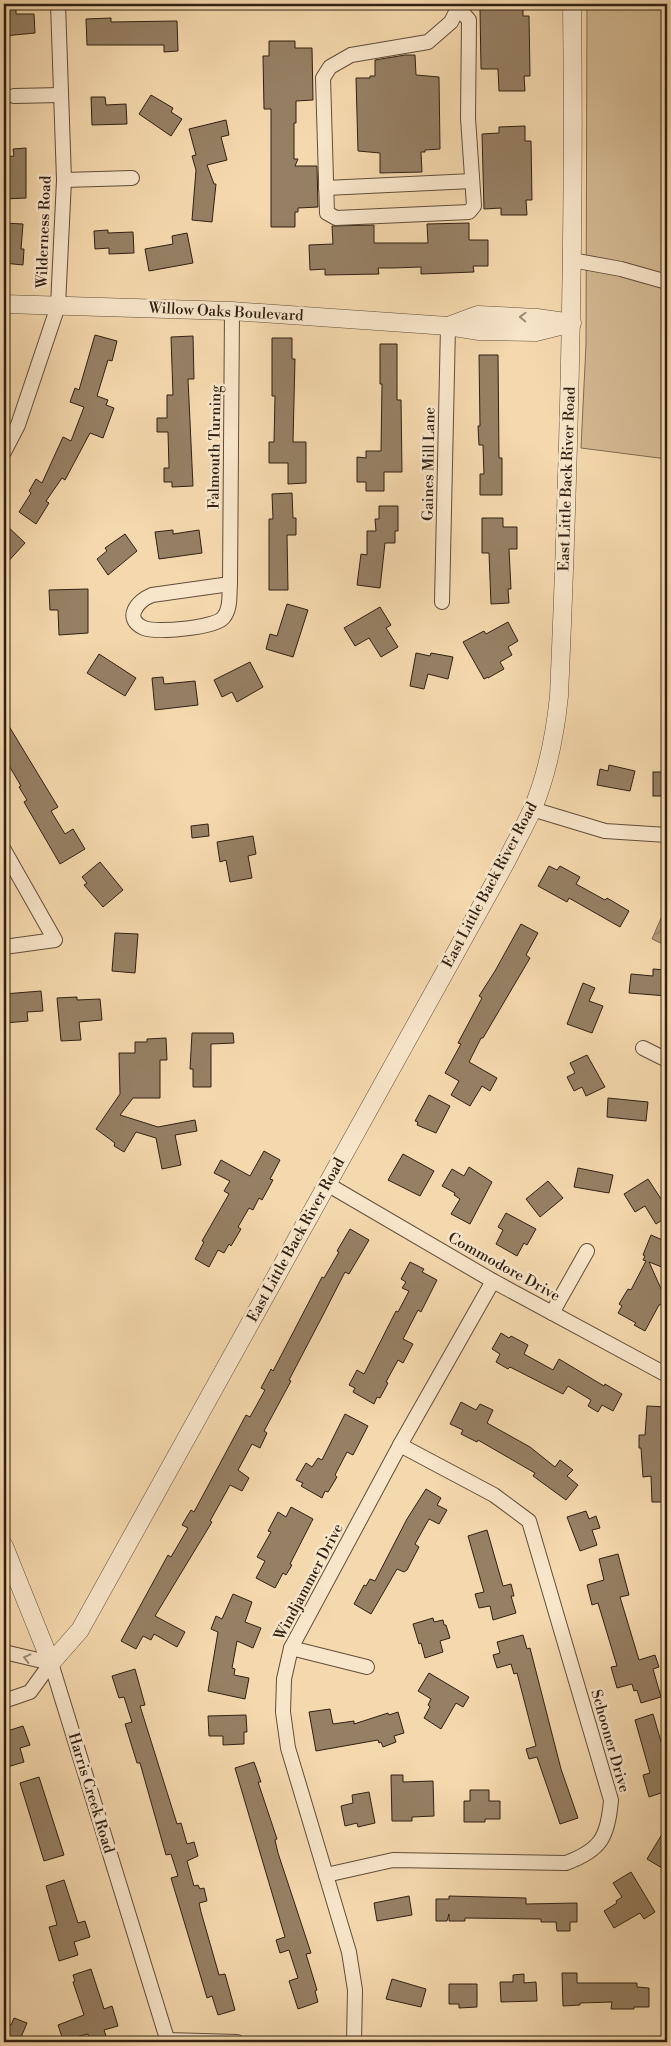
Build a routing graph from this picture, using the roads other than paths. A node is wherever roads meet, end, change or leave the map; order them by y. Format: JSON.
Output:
{"nodes":[{"id":1,"x":58,"y":4,"type":"edge"},
{"id":2,"x":572,"y":4,"type":"edge"},
{"id":3,"x":459,"y":6,"type":"edge"},
{"id":4,"x":61,"y":95,"type":"junction"},
{"id":5,"x":14,"y":96,"type":"dead end"},
{"id":6,"x":132,"y":178,"type":"dead end"},
{"id":7,"x":64,"y":180,"type":"junction"},
{"id":8,"x":472,"y":181,"type":"junction"},
{"id":9,"x":326,"y":188,"type":"junction"},
{"id":10,"x":572,"y":260,"type":"junction"},
{"id":11,"x":667,"y":282,"type":"edge"},
{"id":12,"x":4,"y":304,"type":"edge"},
{"id":13,"x":58,"y":306,"type":"junction"},
{"id":14,"x":232,"y":311,"type":"junction"},
{"id":15,"x":572,"y":322,"type":"junction"},
{"id":16,"x":448,"y":326,"type":"junction"},
{"id":17,"x":4,"y":452,"type":"edge"},
{"id":18,"x":230,"y":584,"type":"junction"},
{"id":19,"x":442,"y":602,"type":"dead end"},
{"id":20,"x":532,"y":809,"type":"junction"},
{"id":21,"x":667,"y":835,"type":"edge"},
{"id":22,"x":4,"y":850,"type":"edge"},
{"id":23,"x":4,"y":947,"type":"edge"},
{"id":24,"x":643,"y":1048,"type":"dead end"},
{"id":25,"x":667,"y":1060,"type":"edge"},
{"id":26,"x":327,"y":1184,"type":"junction"},
{"id":27,"x":588,"y":1251,"type":"dead end"},
{"id":28,"x":493,"y":1281,"type":"junction"},
{"id":29,"x":552,"y":1313,"type":"junction"},
{"id":30,"x":667,"y":1375,"type":"edge"},
{"id":31,"x":400,"y":1445,"type":"junction"},
{"id":32,"x":4,"y":1546,"type":"edge"},
{"id":33,"x":291,"y":1648,"type":"junction"},
{"id":34,"x":4,"y":1652,"type":"edge"},
{"id":35,"x":51,"y":1663,"type":"junction"},
{"id":36,"x":367,"y":1667,"type":"dead end"},
{"id":37,"x":4,"y":1701,"type":"edge"},
{"id":38,"x":326,"y":1876,"type":"junction"},
{"id":39,"x":168,"y":2041,"type":"edge"},
{"id":40,"x":238,"y":2042,"type":"edge"},
{"id":41,"x":354,"y":2042,"type":"edge"}],
"edges":[{"from":1,"to":4,"type":"street","name":"Wilderness Road"},
{"from":2,"to":10,"type":"street","name":"East Little Back River Road"},
{"from":3,"to":8,"type":"street"},
{"from":3,"to":9,"type":"street"},
{"from":4,"to":5,"type":"street"},
{"from":4,"to":7,"type":"street","name":"Wilderness Road"},
{"from":6,"to":7,"type":"street"},
{"from":7,"to":13,"type":"street","name":"Wilderness Road"},
{"from":8,"to":9,"type":"street"},
{"from":8,"to":9,"type":"street"},
{"from":10,"to":11,"type":"street"},
{"from":10,"to":15,"type":"street","name":"East Little Back River Road"},
{"from":12,"to":13,"type":"street","name":"Willow Oaks Boulevard"},
{"from":13,"to":14,"type":"street","name":"Willow Oaks Boulevard"},
{"from":13,"to":17,"type":"street","name":"Wilderness Road"},
{"from":14,"to":16,"type":"street","name":"Willow Oaks Boulevard"},
{"from":14,"to":18,"type":"street","name":"Falmouth Turning"},
{"from":15,"to":16,"type":"street","name":"Willow Oaks Boulevard"},
{"from":15,"to":20,"type":"street","name":"East Little Back River Road"},
{"from":16,"to":19,"type":"street","name":"Gaines Mill Lane"},
{"from":18,"to":18,"type":"street","name":"Falmouth Turning"},
{"from":20,"to":21,"type":"street"},
{"from":20,"to":26,"type":"street","name":"East Little Back River Road"},
{"from":22,"to":23,"type":"street"},
{"from":24,"to":25,"type":"street"},
{"from":26,"to":28,"type":"street","name":"Commodore Drive"},
{"from":26,"to":35,"type":"street","name":"East Little Back River Road"},
{"from":27,"to":29,"type":"street"},
{"from":28,"to":29,"type":"street","name":"Commodore Drive"},
{"from":28,"to":31,"type":"street","name":"Windjammer Drive"},
{"from":29,"to":30,"type":"street","name":"Commodore Drive"},
{"from":31,"to":33,"type":"street","name":"Windjammer Drive"},
{"from":31,"to":38,"type":"street","name":"Schooner Drive"},
{"from":32,"to":35,"type":"street","name":"Harris Creek Road"},
{"from":33,"to":36,"type":"street"},
{"from":33,"to":38,"type":"street","name":"Windjammer Drive"},
{"from":35,"to":34,"type":"street","one_way":true},
{"from":35,"to":37,"type":"street","name":"East Little Back River Road"},
{"from":35,"to":39,"type":"street","name":"Harris Creek Road"},
{"from":38,"to":41,"type":"street","name":"Windjammer Drive"},
{"from":39,"to":40,"type":"street"}]}
